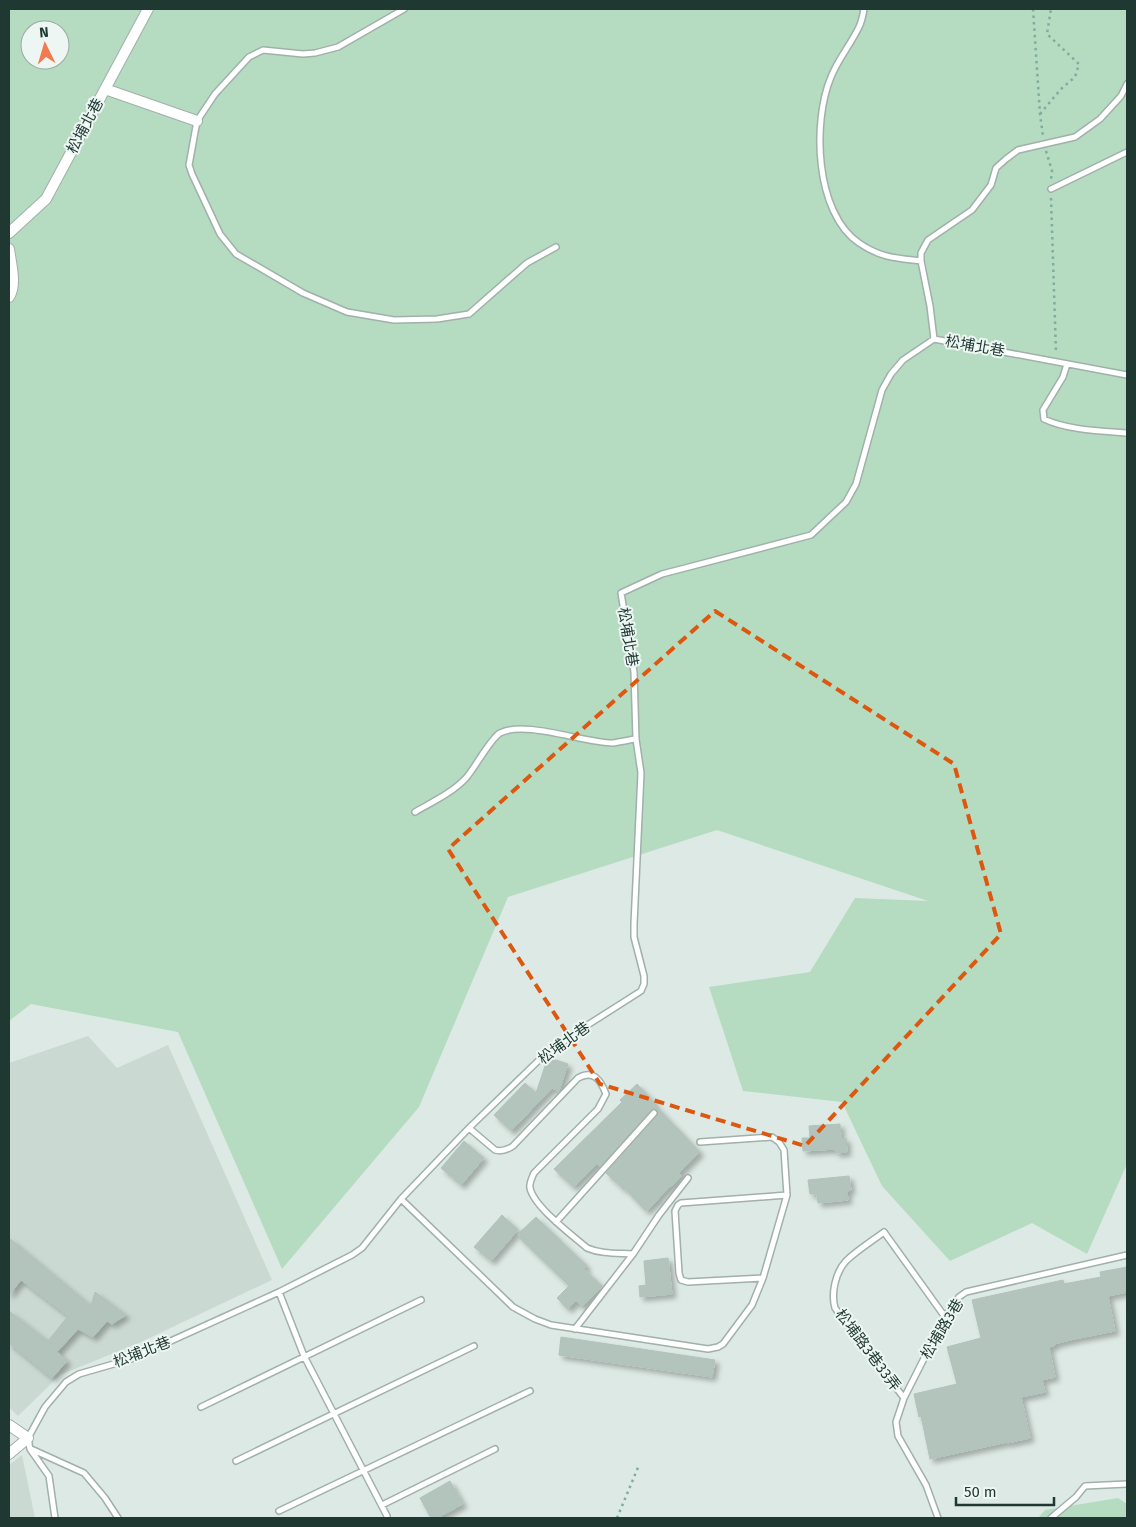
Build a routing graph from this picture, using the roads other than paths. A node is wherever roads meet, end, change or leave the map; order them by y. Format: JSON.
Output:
{"nodes":[{"id":1,"x":148,"y":9,"type":"edge"},
{"id":2,"x":404,"y":9,"type":"edge"},
{"id":3,"x":864,"y":9,"type":"edge"},
{"id":4,"x":1127,"y":84,"type":"edge"},
{"id":5,"x":105,"y":89,"type":"junction"},
{"id":6,"x":198,"y":121,"type":"junction"},
{"id":7,"x":1127,"y":152,"type":"edge"},
{"id":8,"x":1051,"y":189,"type":"road end"},
{"id":9,"x":9,"y":233,"type":"edge"},
{"id":10,"x":556,"y":247,"type":"dead end"},
{"id":11,"x":9,"y":250,"type":"edge"},
{"id":12,"x":921,"y":261,"type":"junction"},
{"id":13,"x":9,"y":297,"type":"edge"},
{"id":14,"x":934,"y":339,"type":"junction"},
{"id":15,"x":1067,"y":364,"type":"junction"},
{"id":16,"x":1127,"y":375,"type":"edge"},
{"id":17,"x":1127,"y":433,"type":"edge"},
{"id":18,"x":636,"y":739,"type":"junction"},
{"id":19,"x":415,"y":812,"type":"dead end"},
{"id":20,"x":654,"y":1113,"type":"dead end"},
{"id":21,"x":470,"y":1128,"type":"junction"},
{"id":22,"x":700,"y":1142,"type":"dead end"},
{"id":23,"x":688,"y":1178,"type":"dead end"},
{"id":24,"x":788,"y":1195,"type":"junction"},
{"id":25,"x":401,"y":1199,"type":"junction"},
{"id":26,"x":556,"y":1222,"type":"junction"},
{"id":27,"x":633,"y":1254,"type":"junction"},
{"id":28,"x":1127,"y":1255,"type":"edge"},
{"id":29,"x":764,"y":1278,"type":"junction"},
{"id":30,"x":279,"y":1292,"type":"junction"},
{"id":31,"x":421,"y":1300,"type":"dead end"},
{"id":32,"x":946,"y":1317,"type":"junction"},
{"id":33,"x":575,"y":1329,"type":"junction"},
{"id":34,"x":474,"y":1346,"type":"dead end"},
{"id":35,"x":304,"y":1356,"type":"junction"},
{"id":36,"x":530,"y":1391,"type":"dead end"},
{"id":37,"x":904,"y":1398,"type":"junction"},
{"id":38,"x":201,"y":1407,"type":"dead end"},
{"id":39,"x":334,"y":1414,"type":"junction"},
{"id":40,"x":9,"y":1425,"type":"edge"},
{"id":41,"x":29,"y":1444,"type":"junction"},
{"id":42,"x":495,"y":1449,"type":"dead end"},
{"id":43,"x":9,"y":1454,"type":"edge"},
{"id":44,"x":236,"y":1461,"type":"dead end"},
{"id":45,"x":364,"y":1470,"type":"junction"},
{"id":46,"x":1127,"y":1484,"type":"edge"},
{"id":47,"x":382,"y":1505,"type":"junction"},
{"id":48,"x":279,"y":1511,"type":"dead end"},
{"id":49,"x":387,"y":1516,"type":"dead end"},
{"id":50,"x":55,"y":1518,"type":"edge"},
{"id":51,"x":118,"y":1518,"type":"edge"},
{"id":52,"x":938,"y":1518,"type":"edge"},
{"id":53,"x":1051,"y":1518,"type":"edge"}],
"edges":[{"from":1,"to":5,"type":"street","name":"松埔北巷"},
{"from":2,"to":6,"type":"lane"},
{"from":3,"to":12,"type":"lane"},
{"from":4,"to":12,"type":"lane"},
{"from":5,"to":6,"type":"street"},
{"from":5,"to":9,"type":"street","name":"松埔北巷"},
{"from":6,"to":10,"type":"lane"},
{"from":7,"to":8,"type":"lane"},
{"from":11,"to":13,"type":"street"},
{"from":12,"to":14,"type":"lane"},
{"from":14,"to":15,"type":"lane","name":"松埔北巷"},
{"from":14,"to":18,"type":"lane","name":"松埔北巷"},
{"from":15,"to":16,"type":"lane","name":"松埔北巷"},
{"from":15,"to":17,"type":"lane"},
{"from":18,"to":19,"type":"lane"},
{"from":18,"to":21,"type":"lane","name":"松埔北巷"},
{"from":20,"to":26,"type":"lane"},
{"from":21,"to":25,"type":"lane","name":"松埔北巷"},
{"from":21,"to":26,"type":"lane"},
{"from":22,"to":24,"type":"lane"},
{"from":23,"to":27,"type":"lane"},
{"from":24,"to":29,"type":"lane"},
{"from":24,"to":29,"type":"lane"},
{"from":25,"to":30,"type":"lane","name":"松埔北巷"},
{"from":25,"to":33,"type":"lane"},
{"from":26,"to":27,"type":"lane"},
{"from":27,"to":33,"type":"lane"},
{"from":28,"to":32,"type":"lane","name":"松埔路3巷"},
{"from":29,"to":33,"type":"lane"},
{"from":30,"to":35,"type":"lane"},
{"from":30,"to":41,"type":"lane","name":"松埔北巷"},
{"from":31,"to":35,"type":"lane"},
{"from":32,"to":37,"type":"lane","name":"松埔路3巷"},
{"from":32,"to":37,"type":"lane","name":"松埔路3巷33弄"},
{"from":34,"to":39,"type":"lane"},
{"from":35,"to":38,"type":"lane"},
{"from":35,"to":39,"type":"lane"},
{"from":36,"to":45,"type":"lane"},
{"from":37,"to":52,"type":"lane","name":"松埔路3巷"},
{"from":39,"to":44,"type":"lane"},
{"from":39,"to":45,"type":"lane"},
{"from":40,"to":41,"type":"street"},
{"from":41,"to":43,"type":"street","name":"松埔北巷"},
{"from":41,"to":50,"type":"lane"},
{"from":41,"to":51,"type":"lane"},
{"from":42,"to":47,"type":"lane"},
{"from":45,"to":47,"type":"lane"},
{"from":45,"to":48,"type":"lane"},
{"from":46,"to":53,"type":"lane"},
{"from":47,"to":49,"type":"lane"}]}
